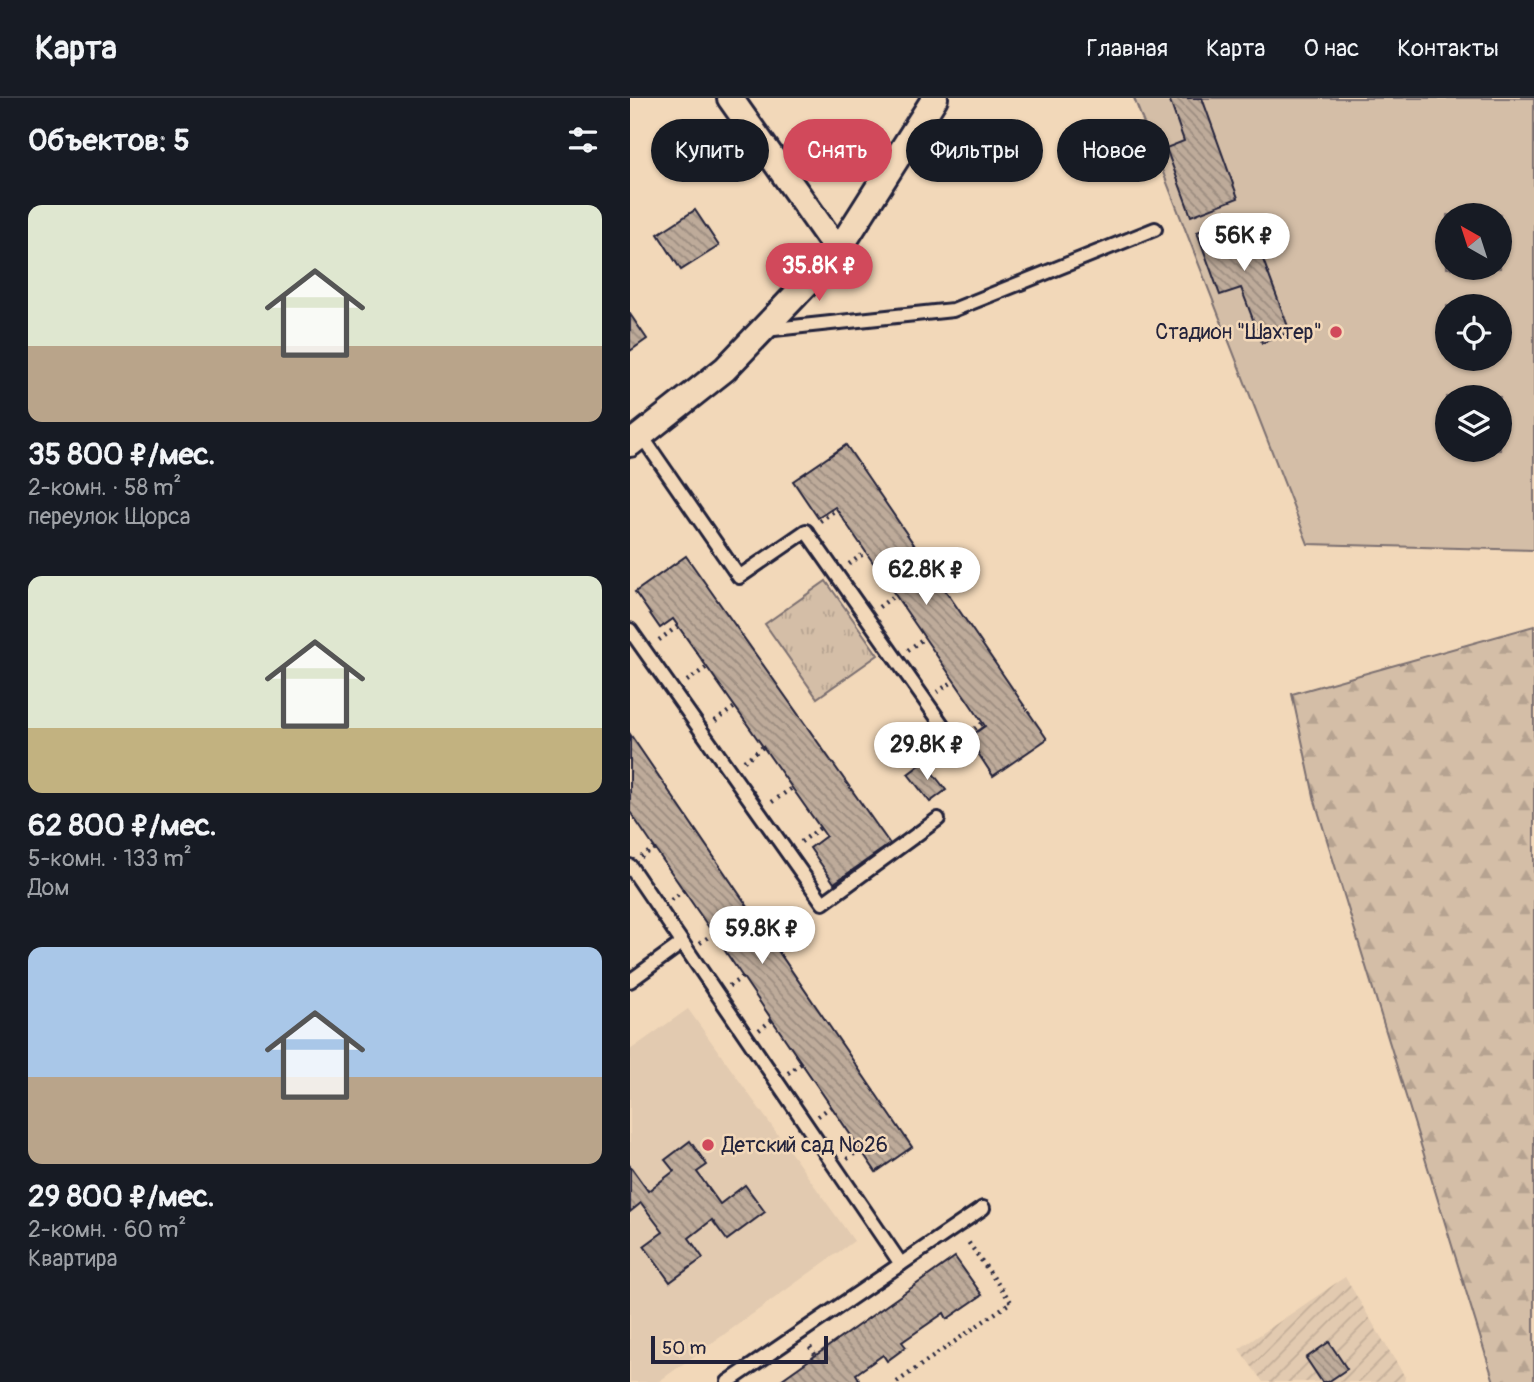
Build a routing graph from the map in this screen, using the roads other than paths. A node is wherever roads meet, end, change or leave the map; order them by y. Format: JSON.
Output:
{"nodes":[{"id":1,"x":730,"y":98,"type":"edge"},
{"id":2,"x":935,"y":98,"type":"edge"},
{"id":3,"x":1155,"y":229,"type":"dead end"},
{"id":4,"x":838,"y":251,"type":"junction"},
{"id":5,"x":761,"y":330,"type":"junction"},
{"id":6,"x":635,"y":440,"type":"edge"},
{"id":7,"x":630,"y":630,"type":"edge"},
{"id":8,"x":955,"y":743,"type":"dead end"},
{"id":9,"x":938,"y":819,"type":"dead end"},
{"id":10,"x":630,"y":866,"type":"edge"},
{"id":11,"x":682,"y":943,"type":"junction"},
{"id":12,"x":630,"y":981,"type":"edge"},
{"id":13,"x":983,"y":1208,"type":"dead end"},
{"id":14,"x":901,"y":1264,"type":"junction"},
{"id":15,"x":728,"y":1382,"type":"edge"}],
"edges":[{"from":1,"to":4,"type":"street"},
{"from":2,"to":4,"type":"street"},
{"from":3,"to":5,"type":"lane"},
{"from":4,"to":5,"type":"street"},
{"from":5,"to":6,"type":"street"},
{"from":6,"to":8,"type":"lane"},
{"from":7,"to":9,"type":"lane"},
{"from":10,"to":11,"type":"lane"},
{"from":11,"to":12,"type":"lane"},
{"from":11,"to":14,"type":"lane"},
{"from":13,"to":14,"type":"lane"},
{"from":14,"to":15,"type":"lane"}]}
